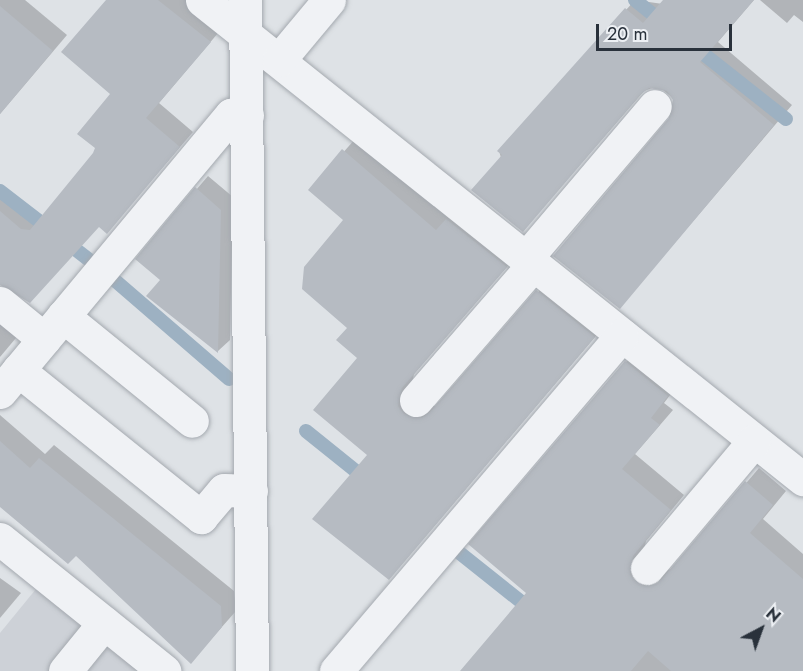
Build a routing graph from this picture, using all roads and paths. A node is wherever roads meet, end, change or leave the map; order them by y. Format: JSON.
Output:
{"nodes":[{"id":1,"x":202,"y":0,"type":"edge"},
{"id":2,"x":246,"y":0,"type":"edge"},
{"id":3,"x":329,"y":0,"type":"edge"},
{"id":4,"x":246,"y":35,"type":"junction"},
{"id":5,"x":279,"y":60,"type":"junction"},
{"id":6,"x":655,"y":106,"type":"dead end"},
{"id":7,"x":247,"y":115,"type":"junction"},
{"id":8,"x":530,"y":261,"type":"junction"},
{"id":9,"x":0,"y":303,"type":"edge"},
{"id":10,"x":54,"y":327,"type":"junction"},
{"id":11,"x":622,"y":335,"type":"junction"},
{"id":12,"x":9,"y":381,"type":"edge"},
{"id":13,"x":416,"y":399,"type":"dead end"},
{"id":14,"x":192,"y":421,"type":"dead end"},
{"id":15,"x":754,"y":441,"type":"junction"},
{"id":16,"x":803,"y":479,"type":"edge"},
{"id":17,"x":251,"y":491,"type":"junction"},
{"id":18,"x":0,"y":539,"type":"edge"},
{"id":19,"x":647,"y":568,"type":"dead end"},
{"id":20,"x":104,"y":623,"type":"junction"},
{"id":21,"x":65,"y":671,"type":"edge"},
{"id":22,"x":164,"y":671,"type":"edge"},
{"id":23,"x":252,"y":671,"type":"edge"},
{"id":24,"x":336,"y":671,"type":"edge"}],
"edges":[{"from":1,"to":4,"type":"street"},
{"from":2,"to":4,"type":"street"},
{"from":3,"to":5,"type":"street"},
{"from":4,"to":5,"type":"street"},
{"from":4,"to":7,"type":"street"},
{"from":5,"to":8,"type":"street"},
{"from":6,"to":8,"type":"street"},
{"from":7,"to":10,"type":"street"},
{"from":7,"to":17,"type":"street"},
{"from":8,"to":11,"type":"street"},
{"from":8,"to":13,"type":"street"},
{"from":9,"to":10,"type":"street"},
{"from":10,"to":12,"type":"street"},
{"from":10,"to":14,"type":"street"},
{"from":11,"to":15,"type":"street"},
{"from":11,"to":24,"type":"street"},
{"from":12,"to":17,"type":"street"},
{"from":15,"to":16,"type":"street"},
{"from":15,"to":19,"type":"street"},
{"from":17,"to":23,"type":"street"},
{"from":18,"to":20,"type":"street"},
{"from":20,"to":21,"type":"street"},
{"from":20,"to":22,"type":"street"}]}
